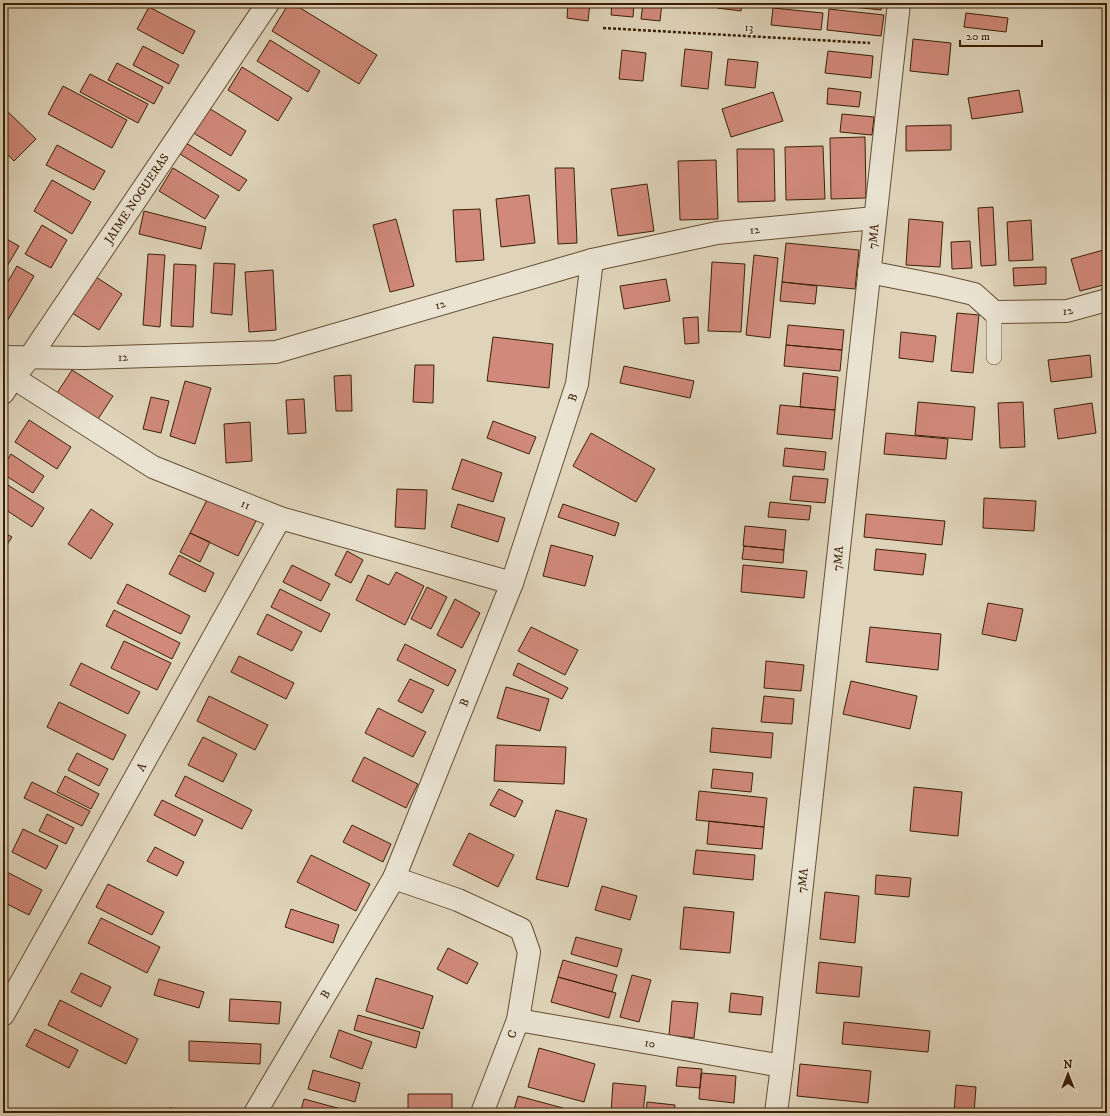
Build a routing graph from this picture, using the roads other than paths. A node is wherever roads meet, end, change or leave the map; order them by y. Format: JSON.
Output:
{"nodes":[{"id":1,"x":268,"y":3,"type":"edge"},
{"id":2,"x":899,"y":3,"type":"edge"},
{"id":3,"x":875,"y":218,"type":"junction"},
{"id":4,"x":592,"y":260,"type":"junction"},
{"id":5,"x":869,"y":272,"type":"junction"},
{"id":6,"x":1107,"y":300,"type":"edge"},
{"id":7,"x":994,"y":312,"type":"junction"},
{"id":8,"x":3,"y":357,"type":"edge"},
{"id":9,"x":30,"y":357,"type":"junction"},
{"id":10,"x":994,"y":357,"type":"dead end"},
{"id":11,"x":6,"y":381,"type":"edge"},
{"id":12,"x":280,"y":518,"type":"junction"},
{"id":13,"x":512,"y":583,"type":"junction"},
{"id":14,"x":394,"y":878,"type":"junction"},
{"id":15,"x":3,"y":1015,"type":"edge"},
{"id":16,"x":518,"y":1020,"type":"junction"},
{"id":17,"x":782,"y":1066,"type":"junction"},
{"id":18,"x":255,"y":1113,"type":"edge"},
{"id":19,"x":482,"y":1113,"type":"edge"},
{"id":20,"x":776,"y":1113,"type":"edge"}],
"edges":[{"from":1,"to":9,"type":"street","name":"JAIME NOGUERAS"},
{"from":2,"to":3,"type":"street","name":"7MA"},
{"from":3,"to":4,"type":"street","name":"12"},
{"from":3,"to":5,"type":"street","name":"7MA"},
{"from":4,"to":9,"type":"street","name":"12"},
{"from":4,"to":13,"type":"street","name":"B"},
{"from":5,"to":7,"type":"street"},
{"from":5,"to":17,"type":"street","name":"7MA"},
{"from":6,"to":7,"type":"street","name":"12"},
{"from":7,"to":10,"type":"lane"},
{"from":8,"to":9,"type":"street","name":"12"},
{"from":9,"to":11,"type":"street","name":"JAIME NOGUERAS"},
{"from":11,"to":12,"type":"street","name":"11"},
{"from":12,"to":13,"type":"street","name":"11"},
{"from":12,"to":15,"type":"street","name":"A"},
{"from":13,"to":14,"type":"street","name":"B"},
{"from":14,"to":16,"type":"street","name":"C"},
{"from":14,"to":18,"type":"street","name":"B"},
{"from":16,"to":17,"type":"street","name":"10"},
{"from":16,"to":19,"type":"street","name":"C"},
{"from":17,"to":20,"type":"street","name":"7MA"}]}
